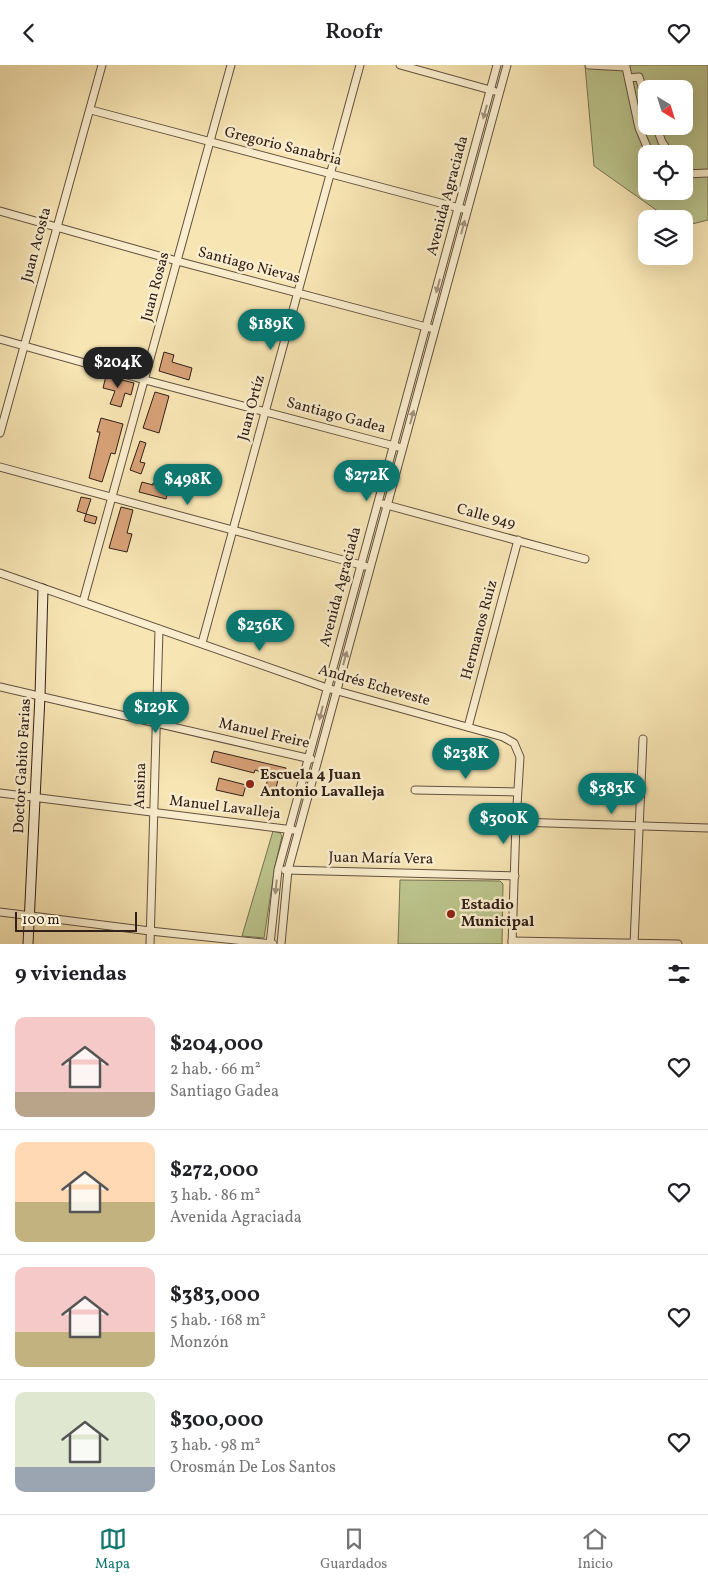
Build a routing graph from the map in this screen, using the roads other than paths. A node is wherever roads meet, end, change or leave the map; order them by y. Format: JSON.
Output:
{"nodes":[{"id":1,"x":102,"y":65,"type":"edge"},
{"id":2,"x":231,"y":65,"type":"edge"},
{"id":3,"x":360,"y":65,"type":"edge"},
{"id":4,"x":400,"y":65,"type":"edge"},
{"id":5,"x":497,"y":65,"type":"edge"},
{"id":6,"x":507,"y":65,"type":"edge"},
{"id":7,"x":589,"y":65,"type":"edge"},
{"id":8,"x":613,"y":66,"type":"edge"},
{"id":9,"x":629,"y":78,"type":"junction"},
{"id":10,"x":639,"y":80,"type":"edge"},
{"id":11,"x":491,"y":90,"type":"junction"},
{"id":12,"x":499,"y":92,"type":"junction"},
{"id":13,"x":91,"y":109,"type":"junction"},
{"id":14,"x":210,"y":142,"type":"junction"},
{"id":15,"x":646,"y":145,"type":"edge"},
{"id":16,"x":331,"y":173,"type":"junction"},
{"id":17,"x":693,"y":173,"type":"edge"},
{"id":18,"x":708,"y":173,"type":"edge"},
{"id":19,"x":459,"y":208,"type":"junction"},
{"id":20,"x":468,"y":210,"type":"junction"},
{"id":21,"x":0,"y":211,"type":"edge"},
{"id":22,"x":56,"y":227,"type":"junction"},
{"id":23,"x":177,"y":261,"type":"junction"},
{"id":24,"x":298,"y":293,"type":"junction"},
{"id":25,"x":427,"y":327,"type":"junction"},
{"id":26,"x":435,"y":329,"type":"junction"},
{"id":27,"x":0,"y":339,"type":"edge"},
{"id":28,"x":24,"y":345,"type":"junction"},
{"id":29,"x":145,"y":380,"type":"junction"},
{"id":30,"x":265,"y":411,"type":"junction"},
{"id":31,"x":0,"y":433,"type":"edge"},
{"id":32,"x":394,"y":446,"type":"junction"},
{"id":33,"x":404,"y":448,"type":"junction"},
{"id":34,"x":0,"y":467,"type":"edge"},
{"id":35,"x":112,"y":497,"type":"junction"},
{"id":36,"x":378,"y":503,"type":"junction"},
{"id":37,"x":387,"y":505,"type":"junction"},
{"id":38,"x":234,"y":529,"type":"junction"},
{"id":39,"x":518,"y":540,"type":"junction"},
{"id":40,"x":586,"y":559,"type":"dead end"},
{"id":41,"x":362,"y":565,"type":"junction"},
{"id":42,"x":370,"y":567,"type":"junction"},
{"id":43,"x":0,"y":573,"type":"edge"},
{"id":44,"x":43,"y":589,"type":"junction"},
{"id":45,"x":83,"y":602,"type":"junction"},
{"id":46,"x":159,"y":629,"type":"junction"},
{"id":47,"x":202,"y":643,"type":"junction"},
{"id":48,"x":0,"y":687,"type":"edge"},
{"id":49,"x":327,"y":688,"type":"junction"},
{"id":50,"x":336,"y":691,"type":"junction"},
{"id":51,"x":40,"y":696,"type":"junction"},
{"id":52,"x":157,"y":723,"type":"junction"},
{"id":53,"x":468,"y":727,"type":"junction"},
{"id":54,"x":643,"y":739,"type":"dead end"},
{"id":55,"x":309,"y":758,"type":"junction"},
{"id":56,"x":318,"y":761,"type":"junction"},
{"id":57,"x":415,"y":790,"type":"dead end"},
{"id":58,"x":517,"y":792,"type":"junction"},
{"id":59,"x":0,"y":793,"type":"edge"},
{"id":60,"x":36,"y":797,"type":"junction"},
{"id":61,"x":154,"y":814,"type":"junction"},
{"id":62,"x":516,"y":822,"type":"junction"},
{"id":63,"x":638,"y":827,"type":"junction"},
{"id":64,"x":708,"y":828,"type":"edge"},
{"id":65,"x":289,"y":829,"type":"junction"},
{"id":66,"x":298,"y":832,"type":"junction"},
{"id":67,"x":278,"y":870,"type":"junction"},
{"id":68,"x":288,"y":870,"type":"junction"},
{"id":69,"x":514,"y":876,"type":"junction"},
{"id":70,"x":0,"y":912,"type":"edge"},
{"id":71,"x":29,"y":916,"type":"junction"},
{"id":72,"x":150,"y":931,"type":"junction"},
{"id":73,"x":512,"y":942,"type":"edge"},
{"id":74,"x":245,"y":943,"type":"edge"},
{"id":75,"x":634,"y":943,"type":"edge"},
{"id":76,"x":28,"y":944,"type":"edge"},
{"id":77,"x":150,"y":944,"type":"edge"},
{"id":78,"x":271,"y":944,"type":"edge"},
{"id":79,"x":281,"y":944,"type":"edge"},
{"id":80,"x":678,"y":944,"type":"edge"}],
"edges":[{"from":1,"to":13,"type":"street","name":"Juan Acosta"},
{"from":2,"to":14,"type":"street","name":"Juan Rosas"},
{"from":3,"to":16,"type":"street","name":"Juan Ortíz"},
{"from":4,"to":11,"type":"street"},
{"from":5,"to":11,"type":"street","name":"Avenida Agraciada"},
{"from":6,"to":12,"type":"street","name":"Avenida Agraciada"},
{"from":7,"to":8,"type":"street"},
{"from":8,"to":9,"type":"street"},
{"from":9,"to":10,"type":"street"},
{"from":9,"to":15,"type":"street"},
{"from":11,"to":12,"type":"street"},
{"from":11,"to":19,"type":"street","name":"Avenida Agraciada","one_way":true},
{"from":12,"to":20,"type":"street","name":"Avenida Agraciada"},
{"from":13,"to":14,"type":"street","name":"Gregorio Sanabria"},
{"from":13,"to":22,"type":"street","name":"Juan Acosta"},
{"from":14,"to":16,"type":"street","name":"Gregorio Sanabria"},
{"from":14,"to":23,"type":"street","name":"Juan Rosas"},
{"from":16,"to":19,"type":"street","name":"Gregorio Sanabria"},
{"from":16,"to":24,"type":"street","name":"Juan Ortíz"},
{"from":17,"to":18,"type":"street"},
{"from":19,"to":20,"type":"street","name":"Gregorio Sanabria"},
{"from":19,"to":25,"type":"street","name":"Avenida Agraciada","one_way":true},
{"from":26,"to":20,"type":"street","name":"Avenida Agraciada","one_way":true},
{"from":21,"to":22,"type":"street","name":"Santiago Nievas"},
{"from":22,"to":23,"type":"street","name":"Santiago Nievas"},
{"from":22,"to":28,"type":"street","name":"Juan Acosta"},
{"from":23,"to":24,"type":"street","name":"Santiago Nievas"},
{"from":23,"to":29,"type":"street","name":"Juan Rosas"},
{"from":24,"to":25,"type":"street","name":"Santiago Nievas"},
{"from":24,"to":30,"type":"street","name":"Juan Ortíz"},
{"from":25,"to":26,"type":"street","name":"Santiago Nievas"},
{"from":25,"to":32,"type":"street","name":"Avenida Agraciada"},
{"from":33,"to":26,"type":"street","name":"Avenida Agraciada","one_way":true},
{"from":27,"to":28,"type":"street","name":"Santiago Gadea"},
{"from":28,"to":29,"type":"street","name":"Santiago Gadea"},
{"from":28,"to":31,"type":"street","name":"Juan Acosta"},
{"from":29,"to":30,"type":"street","name":"Santiago Gadea"},
{"from":29,"to":35,"type":"street","name":"Juan Rosas"},
{"from":30,"to":32,"type":"street","name":"Santiago Gadea"},
{"from":30,"to":38,"type":"street","name":"Juan Ortíz"},
{"from":32,"to":33,"type":"street","name":"Santiago Gadea"},
{"from":32,"to":36,"type":"street","name":"Avenida Agraciada"},
{"from":33,"to":37,"type":"street","name":"Avenida Agraciada"},
{"from":34,"to":35,"type":"street"},
{"from":35,"to":38,"type":"street"},
{"from":35,"to":45,"type":"street","name":"Juan Rosas"},
{"from":36,"to":37,"type":"street","name":"Calle 949"},
{"from":36,"to":41,"type":"street","name":"Avenida Agraciada"},
{"from":37,"to":39,"type":"street","name":"Calle 949"},
{"from":37,"to":42,"type":"street","name":"Avenida Agraciada"},
{"from":38,"to":41,"type":"street"},
{"from":38,"to":47,"type":"street","name":"Juan Ortíz"},
{"from":39,"to":40,"type":"street","name":"Calle 949"},
{"from":39,"to":53,"type":"street","name":"Hermanos Ruiz"},
{"from":41,"to":42,"type":"street"},
{"from":41,"to":49,"type":"street","name":"Avenida Agraciada"},
{"from":50,"to":42,"type":"street","name":"Avenida Agraciada","one_way":true},
{"from":43,"to":44,"type":"street","name":"Andrés Echeveste"},
{"from":44,"to":45,"type":"street","name":"Andrés Echeveste"},
{"from":44,"to":51,"type":"street","name":"Doctor Gabito Farias"},
{"from":45,"to":46,"type":"street","name":"Andrés Echeveste"},
{"from":46,"to":47,"type":"street","name":"Andrés Echeveste"},
{"from":46,"to":52,"type":"street","name":"Ansina"},
{"from":47,"to":49,"type":"street","name":"Andrés Echeveste"},
{"from":48,"to":51,"type":"street","name":"Manuel Freire"},
{"from":49,"to":50,"type":"street","name":"Andrés Echeveste"},
{"from":49,"to":55,"type":"street","name":"Avenida Agraciada","one_way":true},
{"from":50,"to":53,"type":"street","name":"Andrés Echeveste"},
{"from":50,"to":56,"type":"street","name":"Avenida Agraciada"},
{"from":51,"to":52,"type":"street","name":"Manuel Freire"},
{"from":51,"to":60,"type":"street","name":"Doctor Gabito Farias"},
{"from":52,"to":55,"type":"street","name":"Manuel Freire"},
{"from":52,"to":61,"type":"street","name":"Ansina"},
{"from":53,"to":58,"type":"street","name":"Andrés Echeveste"},
{"from":54,"to":63,"type":"street"},
{"from":55,"to":56,"type":"street","name":"Manuel Freire"},
{"from":55,"to":65,"type":"street","name":"Avenida Agraciada"},
{"from":56,"to":66,"type":"street","name":"Avenida Agraciada"},
{"from":57,"to":58,"type":"street"},
{"from":58,"to":62,"type":"street"},
{"from":59,"to":60,"type":"street","name":"Manuel Lavalleja"},
{"from":60,"to":61,"type":"street","name":"Manuel Lavalleja"},
{"from":60,"to":71,"type":"street","name":"Doctor Gabito Farias"},
{"from":61,"to":65,"type":"street","name":"Manuel Lavalleja"},
{"from":61,"to":72,"type":"street","name":"Ansina"},
{"from":62,"to":63,"type":"street"},
{"from":62,"to":69,"type":"street"},
{"from":63,"to":64,"type":"street"},
{"from":63,"to":75,"type":"street"},
{"from":65,"to":66,"type":"street","name":"Manuel Lavalleja"},
{"from":65,"to":67,"type":"street","name":"Avenida Agraciada"},
{"from":66,"to":68,"type":"street","name":"Avenida Agraciada"},
{"from":67,"to":68,"type":"street","name":"Juan María Vera"},
{"from":67,"to":78,"type":"street","name":"Avenida Agraciada","one_way":true},
{"from":68,"to":69,"type":"street","name":"Juan María Vera"},
{"from":68,"to":79,"type":"street","name":"Avenida Agraciada"},
{"from":69,"to":73,"type":"street"},
{"from":70,"to":71,"type":"street"},
{"from":71,"to":72,"type":"street"},
{"from":71,"to":76,"type":"street","name":"Doctor Gabito Farias"},
{"from":72,"to":74,"type":"street"},
{"from":72,"to":77,"type":"street","name":"Ansina"},
{"from":73,"to":75,"type":"street"},
{"from":74,"to":78,"type":"street"},
{"from":75,"to":80,"type":"street"}]}
